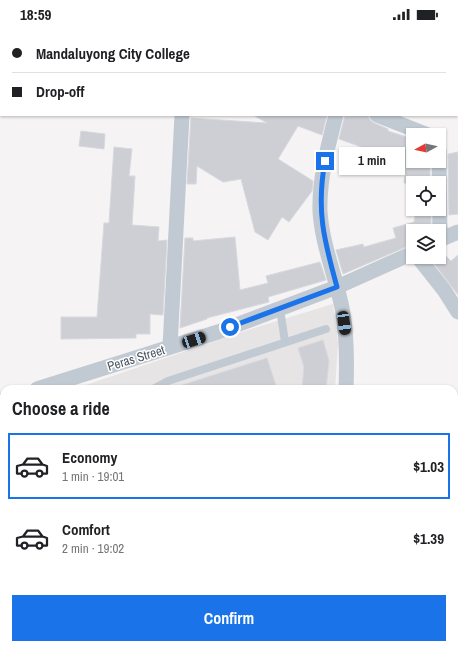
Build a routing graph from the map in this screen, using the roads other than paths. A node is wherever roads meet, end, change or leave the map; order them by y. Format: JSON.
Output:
{"nodes":[{"id":1,"x":182,"y":116,"type":"edge"},
{"id":2,"x":336,"y":116,"type":"edge"},
{"id":3,"x":380,"y":116,"type":"edge"},
{"id":4,"x":410,"y":128,"type":"edge"},
{"id":5,"x":439,"y":168,"type":"edge"},
{"id":6,"x":439,"y":224,"type":"edge"},
{"id":7,"x":458,"y":232,"type":"edge"},
{"id":8,"x":446,"y":236,"type":"edge"},
{"id":9,"x":406,"y":256,"type":"edge"},
{"id":10,"x":424,"y":264,"type":"edge"},
{"id":11,"x":337,"y":287,"type":"junction"},
{"id":12,"x":280,"y":309,"type":"junction"},
{"id":13,"x":458,"y":312,"type":"edge"},
{"id":14,"x":326,"y":329,"type":"dead end"},
{"id":15,"x":285,"y":342,"type":"junction"},
{"id":16,"x":170,"y":347,"type":"junction"},
{"id":17,"x":50,"y":385,"type":"edge"},
{"id":18,"x":160,"y":385,"type":"edge"},
{"id":19,"x":346,"y":385,"type":"edge"}],
"edges":[{"from":1,"to":16,"type":"street"},
{"from":2,"to":11,"type":"street"},
{"from":3,"to":4,"type":"street"},
{"from":5,"to":6,"type":"street"},
{"from":7,"to":8,"type":"street"},
{"from":9,"to":11,"type":"street","name":"Peras Street"},
{"from":10,"to":13,"type":"street"},
{"from":11,"to":12,"type":"street","name":"Peras Street"},
{"from":11,"to":19,"type":"street"},
{"from":12,"to":15,"type":"lane"},
{"from":12,"to":16,"type":"street","name":"Peras Street"},
{"from":14,"to":15,"type":"lane"},
{"from":15,"to":18,"type":"lane"},
{"from":16,"to":17,"type":"street","name":"Peras Street"}]}
